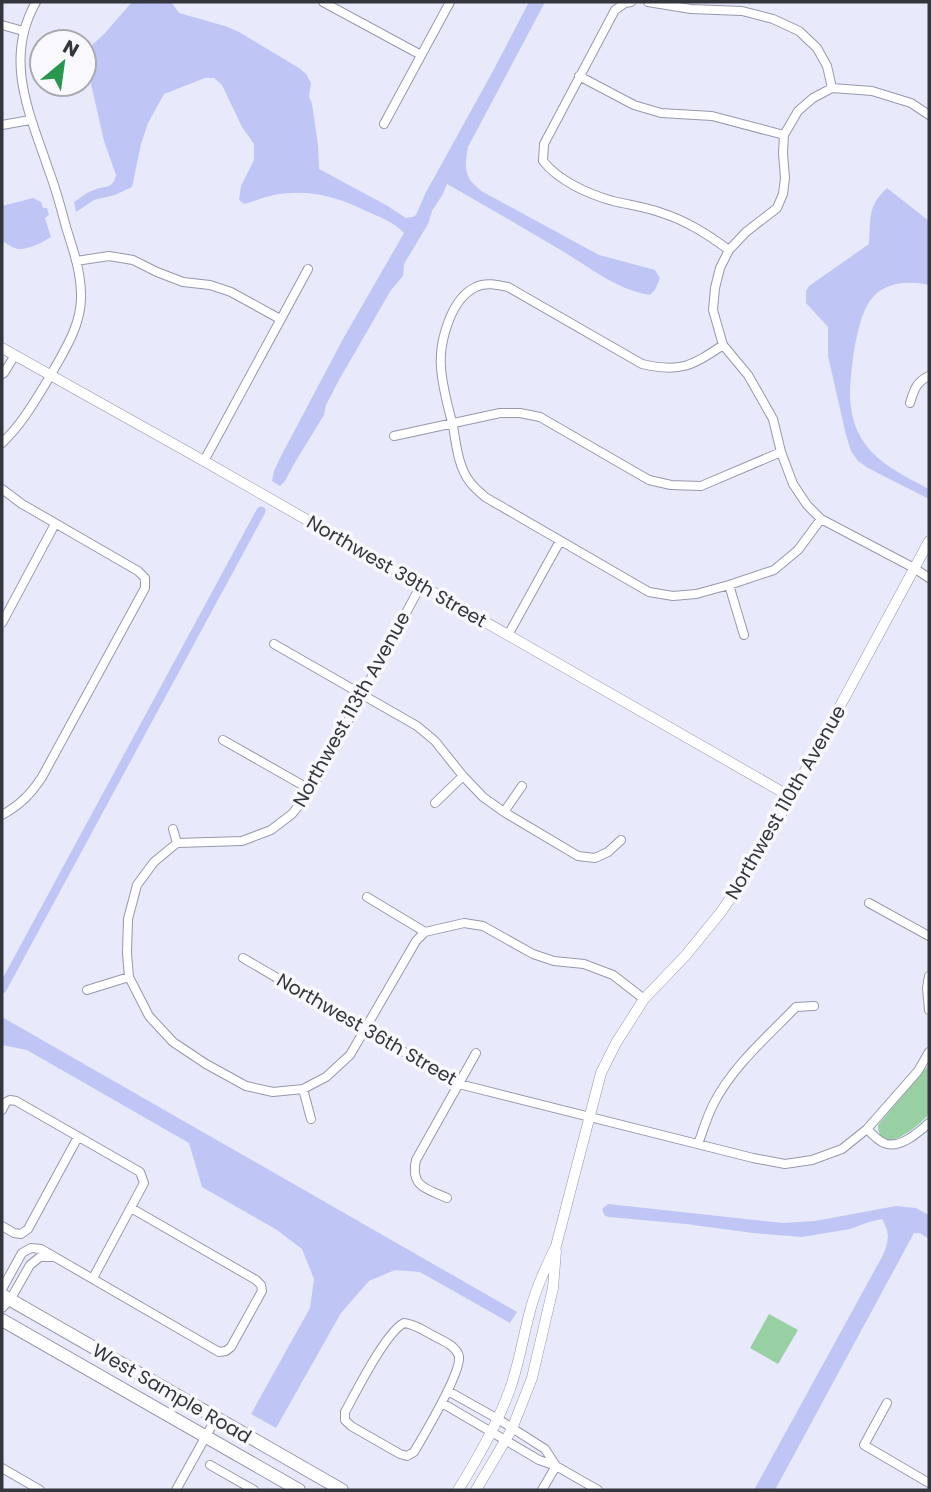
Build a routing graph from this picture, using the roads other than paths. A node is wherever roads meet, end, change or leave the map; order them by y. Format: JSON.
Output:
{"nodes":[{"id":1,"x":36,"y":2,"type":"edge"},
{"id":2,"x":450,"y":2,"type":"edge"},
{"id":3,"x":648,"y":2,"type":"edge"},
{"id":4,"x":327,"y":3,"type":"edge"},
{"id":5,"x":628,"y":3,"type":"edge"},
{"id":6,"x":2,"y":25,"type":"edge"},
{"id":7,"x":23,"y":31,"type":"junction"},
{"id":8,"x":421,"y":55,"type":"junction"},
{"id":9,"x":579,"y":76,"type":"junction"},
{"id":10,"x":832,"y":88,"type":"junction"},
{"id":11,"x":929,"y":115,"type":"edge"},
{"id":12,"x":30,"y":120,"type":"junction"},
{"id":13,"x":384,"y":124,"type":"dead end"},
{"id":14,"x":2,"y":125,"type":"edge"},
{"id":15,"x":784,"y":135,"type":"junction"},
{"id":16,"x":729,"y":250,"type":"junction"},
{"id":17,"x":76,"y":261,"type":"junction"},
{"id":18,"x":308,"y":269,"type":"dead end"},
{"id":19,"x":280,"y":319,"type":"junction"},
{"id":20,"x":723,"y":345,"type":"junction"},
{"id":21,"x":2,"y":348,"type":"edge"},
{"id":22,"x":15,"y":355,"type":"junction"},
{"id":23,"x":2,"y":374,"type":"edge"},
{"id":24,"x":50,"y":376,"type":"junction"},
{"id":25,"x":929,"y":376,"type":"edge"},
{"id":26,"x":910,"y":403,"type":"dead end"},
{"id":27,"x":452,"y":424,"type":"junction"},
{"id":28,"x":394,"y":436,"type":"dead end"},
{"id":29,"x":2,"y":443,"type":"edge"},
{"id":30,"x":781,"y":452,"type":"junction"},
{"id":31,"x":204,"y":461,"type":"junction"},
{"id":32,"x":2,"y":489,"type":"edge"},
{"id":33,"x":821,"y":519,"type":"junction"},
{"id":34,"x":55,"y":524,"type":"junction"},
{"id":35,"x":560,"y":541,"type":"junction"},
{"id":36,"x":929,"y":541,"type":"edge"},
{"id":37,"x":914,"y":568,"type":"junction"},
{"id":38,"x":929,"y":578,"type":"edge"},
{"id":39,"x":421,"y":585,"type":"junction"},
{"id":40,"x":729,"y":585,"type":"junction"},
{"id":41,"x":2,"y":623,"type":"edge"},
{"id":42,"x":508,"y":635,"type":"junction"},
{"id":43,"x":744,"y":635,"type":"dead end"},
{"id":44,"x":274,"y":644,"type":"dead end"},
{"id":45,"x":362,"y":695,"type":"junction"},
{"id":46,"x":223,"y":740,"type":"dead end"},
{"id":47,"x":463,"y":776,"type":"junction"},
{"id":48,"x":522,"y":786,"type":"dead end"},
{"id":49,"x":311,"y":790,"type":"junction"},
{"id":50,"x":791,"y":797,"type":"junction"},
{"id":51,"x":435,"y":803,"type":"dead end"},
{"id":52,"x":503,"y":812,"type":"junction"},
{"id":53,"x":2,"y":815,"type":"edge"},
{"id":54,"x":173,"y":829,"type":"dead end"},
{"id":55,"x":621,"y":840,"type":"dead end"},
{"id":56,"x":177,"y":843,"type":"junction"},
{"id":57,"x":367,"y":897,"type":"dead end"},
{"id":58,"x":869,"y":902,"type":"dead end"},
{"id":59,"x":425,"y":932,"type":"junction"},
{"id":60,"x":929,"y":936,"type":"edge"},
{"id":61,"x":243,"y":958,"type":"dead end"},
{"id":62,"x":929,"y":976,"type":"edge"},
{"id":63,"x":129,"y":977,"type":"junction"},
{"id":64,"x":87,"y":990,"type":"dead end"},
{"id":65,"x":644,"y":999,"type":"junction"},
{"id":66,"x":814,"y":1006,"type":"dead end"},
{"id":67,"x":929,"y":1010,"type":"edge"},
{"id":68,"x":366,"y":1029,"type":"junction"},
{"id":69,"x":476,"y":1053,"type":"dead end"},
{"id":70,"x":929,"y":1053,"type":"edge"},
{"id":71,"x":459,"y":1084,"type":"junction"},
{"id":72,"x":303,"y":1090,"type":"junction"},
{"id":73,"x":2,"y":1110,"type":"edge"},
{"id":74,"x":589,"y":1117,"type":"junction"},
{"id":75,"x":311,"y":1118,"type":"dead end"},
{"id":76,"x":929,"y":1123,"type":"edge"},
{"id":77,"x":867,"y":1129,"type":"junction"},
{"id":78,"x":78,"y":1137,"type":"junction"},
{"id":79,"x":698,"y":1144,"type":"junction"},
{"id":80,"x":447,"y":1198,"type":"dead end"},
{"id":81,"x":131,"y":1208,"type":"junction"},
{"id":82,"x":2,"y":1226,"type":"edge"},
{"id":83,"x":556,"y":1246,"type":"junction"},
{"id":84,"x":55,"y":1257,"type":"junction"},
{"id":85,"x":93,"y":1278,"type":"junction"},
{"id":86,"x":2,"y":1289,"type":"edge"},
{"id":87,"x":5,"y":1301,"type":"edge"},
{"id":88,"x":2,"y":1320,"type":"edge"},
{"id":89,"x":448,"y":1391,"type":"junction"},
{"id":90,"x":442,"y":1403,"type":"junction"},
{"id":91,"x":887,"y":1403,"type":"dead end"},
{"id":92,"x":216,"y":1418,"type":"junction"},
{"id":93,"x":498,"y":1419,"type":"junction"},
{"id":94,"x":512,"y":1429,"type":"junction"},
{"id":95,"x":492,"y":1431,"type":"junction"},
{"id":96,"x":206,"y":1437,"type":"junction"},
{"id":97,"x":505,"y":1440,"type":"junction"},
{"id":98,"x":210,"y":1465,"type":"dead end"},
{"id":99,"x":556,"y":1466,"type":"junction"},
{"id":100,"x":2,"y":1468,"type":"edge"},
{"id":101,"x":929,"y":1483,"type":"edge"},
{"id":102,"x":40,"y":1490,"type":"edge"},
{"id":103,"x":176,"y":1490,"type":"edge"},
{"id":104,"x":254,"y":1490,"type":"edge"},
{"id":105,"x":299,"y":1490,"type":"edge"},
{"id":106,"x":342,"y":1490,"type":"edge"},
{"id":107,"x":458,"y":1490,"type":"edge"},
{"id":108,"x":476,"y":1490,"type":"edge"},
{"id":109,"x":542,"y":1490,"type":"edge"},
{"id":110,"x":598,"y":1490,"type":"edge"}],
"edges":[{"from":1,"to":7,"type":"street"},
{"from":2,"to":8,"type":"street"},
{"from":3,"to":10,"type":"street"},
{"from":4,"to":8,"type":"street"},
{"from":5,"to":9,"type":"street"},
{"from":6,"to":7,"type":"street"},
{"from":7,"to":12,"type":"street"},
{"from":8,"to":13,"type":"street"},
{"from":9,"to":15,"type":"street"},
{"from":9,"to":16,"type":"street"},
{"from":10,"to":11,"type":"street"},
{"from":10,"to":15,"type":"street"},
{"from":12,"to":14,"type":"street"},
{"from":12,"to":17,"type":"street"},
{"from":15,"to":16,"type":"street"},
{"from":16,"to":20,"type":"street"},
{"from":17,"to":19,"type":"street"},
{"from":17,"to":24,"type":"street"},
{"from":18,"to":19,"type":"street"},
{"from":19,"to":31,"type":"street"},
{"from":20,"to":27,"type":"street"},
{"from":20,"to":30,"type":"street"},
{"from":21,"to":22,"type":"street","name":"Northwest 39th Street"},
{"from":22,"to":23,"type":"street"},
{"from":22,"to":24,"type":"street","name":"Northwest 39th Street"},
{"from":24,"to":29,"type":"street"},
{"from":24,"to":31,"type":"street","name":"Northwest 39th Street"},
{"from":25,"to":26,"type":"street"},
{"from":27,"to":28,"type":"street"},
{"from":27,"to":30,"type":"street"},
{"from":27,"to":35,"type":"street"},
{"from":30,"to":33,"type":"street"},
{"from":31,"to":39,"type":"street","name":"Northwest 39th Street"},
{"from":32,"to":34,"type":"street"},
{"from":33,"to":37,"type":"street"},
{"from":33,"to":40,"type":"street"},
{"from":34,"to":41,"type":"street"},
{"from":34,"to":53,"type":"street"},
{"from":35,"to":40,"type":"street"},
{"from":35,"to":42,"type":"street"},
{"from":36,"to":37,"type":"street","name":"Northwest 110th Avenue"},
{"from":37,"to":38,"type":"street"},
{"from":37,"to":50,"type":"street","name":"Northwest 110th Avenue"},
{"from":39,"to":42,"type":"street","name":"Northwest 39th Street"},
{"from":39,"to":45,"type":"street","name":"Northwest 113th Avenue"},
{"from":40,"to":43,"type":"street"},
{"from":42,"to":50,"type":"street","name":"Northwest 39th Street"},
{"from":44,"to":45,"type":"street"},
{"from":45,"to":47,"type":"street"},
{"from":45,"to":49,"type":"street","name":"Northwest 113th Avenue"},
{"from":46,"to":49,"type":"street"},
{"from":47,"to":51,"type":"street"},
{"from":47,"to":52,"type":"street"},
{"from":48,"to":52,"type":"street"},
{"from":49,"to":56,"type":"street","name":"Northwest 113th Avenue"},
{"from":50,"to":65,"type":"street","name":"Northwest 110th Avenue"},
{"from":52,"to":55,"type":"street"},
{"from":54,"to":56,"type":"street"},
{"from":56,"to":63,"type":"street"},
{"from":57,"to":59,"type":"street"},
{"from":58,"to":60,"type":"street"},
{"from":59,"to":65,"type":"street"},
{"from":59,"to":68,"type":"street"},
{"from":61,"to":68,"type":"street","name":"Northwest 36th Street"},
{"from":62,"to":67,"type":"street"},
{"from":63,"to":64,"type":"street"},
{"from":63,"to":72,"type":"street"},
{"from":65,"to":74,"type":"street","name":"Northwest 110th Avenue"},
{"from":66,"to":79,"type":"street"},
{"from":68,"to":71,"type":"street","name":"Northwest 36th Street"},
{"from":68,"to":72,"type":"street"},
{"from":69,"to":71,"type":"street"},
{"from":70,"to":77,"type":"street","name":"Northwest 36th Street"},
{"from":71,"to":74,"type":"street","name":"Northwest 36th Street"},
{"from":71,"to":80,"type":"street"},
{"from":72,"to":75,"type":"street"},
{"from":73,"to":78,"type":"street"},
{"from":74,"to":79,"type":"street","name":"Northwest 36th Street"},
{"from":74,"to":83,"type":"street","name":"Northwest 110th Avenue"},
{"from":76,"to":77,"type":"street"},
{"from":77,"to":79,"type":"street","name":"Northwest 36th Street"},
{"from":78,"to":81,"type":"street"},
{"from":78,"to":82,"type":"street"},
{"from":81,"to":85,"type":"street"},
{"from":81,"to":85,"type":"street"},
{"from":83,"to":93,"type":"street","name":"Northwest 110th Avenue"},
{"from":83,"to":94,"type":"street","name":"Northwest 110th Avenue"},
{"from":84,"to":85,"type":"street"},
{"from":84,"to":86,"type":"street"},
{"from":84,"to":87,"type":"street"},
{"from":87,"to":92,"type":"main road","name":"West Sample Road"},
{"from":88,"to":96,"type":"main road","name":"West Sample Road"},
{"from":89,"to":90,"type":"street"},
{"from":89,"to":90,"type":"street"},
{"from":89,"to":93,"type":"street"},
{"from":90,"to":95,"type":"street"},
{"from":91,"to":101,"type":"street"},
{"from":92,"to":96,"type":"street"},
{"from":92,"to":106,"type":"main road","name":"West Sample Road"},
{"from":93,"to":94,"type":"street"},
{"from":93,"to":95,"type":"street","name":"Northwest 110th Avenue"},
{"from":94,"to":97,"type":"street","name":"Northwest 110th Avenue"},
{"from":94,"to":99,"type":"street"},
{"from":95,"to":97,"type":"street"},
{"from":95,"to":107,"type":"street","name":"Northwest 110th Avenue"},
{"from":96,"to":103,"type":"street"},
{"from":96,"to":105,"type":"main road","name":"West Sample Road"},
{"from":97,"to":99,"type":"street"},
{"from":97,"to":108,"type":"street","name":"Northwest 110th Avenue"},
{"from":98,"to":104,"type":"street"},
{"from":99,"to":109,"type":"street"},
{"from":99,"to":110,"type":"street"},
{"from":100,"to":102,"type":"street"}]}
